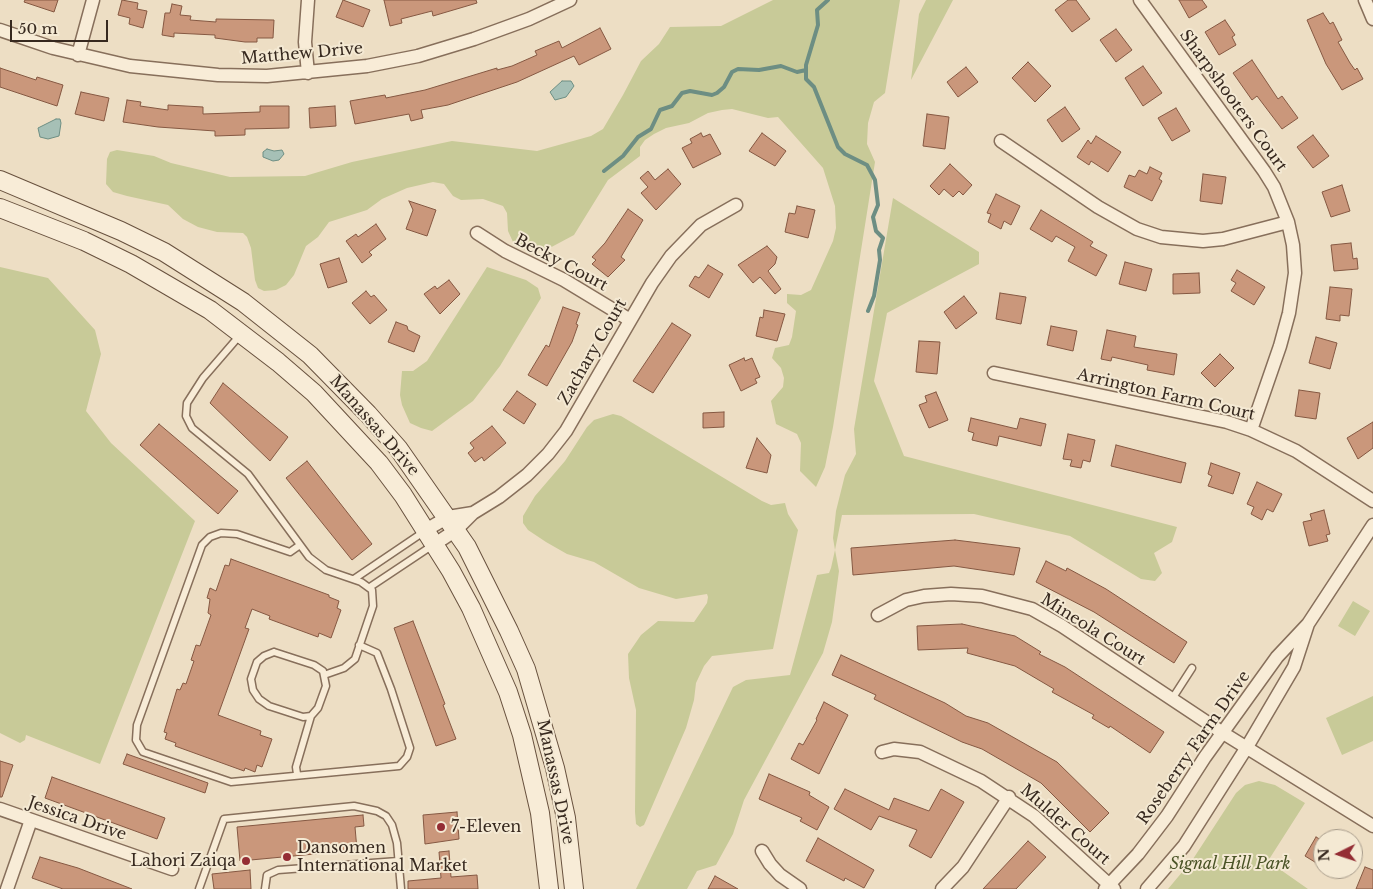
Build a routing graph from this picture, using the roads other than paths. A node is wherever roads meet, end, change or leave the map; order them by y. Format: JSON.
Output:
{"nodes":[{"id":1,"x":93,"y":0,"type":"edge"},
{"id":2,"x":308,"y":0,"type":"edge"},
{"id":3,"x":570,"y":0,"type":"edge"},
{"id":4,"x":1140,"y":0,"type":"edge"},
{"id":5,"x":1365,"y":0,"type":"edge"},
{"id":6,"x":1373,"y":19,"type":"edge"},
{"id":7,"x":0,"y":30,"type":"edge"},
{"id":8,"x":78,"y":55,"type":"junction"},
{"id":9,"x":308,"y":73,"type":"junction"},
{"id":10,"x":1001,"y":141,"type":"dead end"},
{"id":11,"x":0,"y":180,"type":"edge"},
{"id":12,"x":736,"y":205,"type":"dead end"},
{"id":13,"x":0,"y":208,"type":"edge"},
{"id":14,"x":1288,"y":222,"type":"junction"},
{"id":15,"x":477,"y":233,"type":"dead end"},
{"id":16,"x":630,"y":320,"type":"junction"},
{"id":17,"x":242,"y":333,"type":"junction"},
{"id":18,"x":994,"y":373,"type":"dead end"},
{"id":19,"x":1251,"y":430,"type":"junction"},
{"id":20,"x":1373,"y":501,"type":"edge"},
{"id":21,"x":452,"y":524,"type":"junction"},
{"id":22,"x":1373,"y":525,"type":"edge"},
{"id":23,"x":431,"y":537,"type":"junction"},
{"id":24,"x":300,"y":545,"type":"junction"},
{"id":25,"x":354,"y":579,"type":"junction"},
{"id":26,"x":370,"y":587,"type":"junction"},
{"id":27,"x":878,"y":615,"type":"dead end"},
{"id":28,"x":1308,"y":624,"type":"junction"},
{"id":29,"x":359,"y":645,"type":"junction"},
{"id":30,"x":1192,"y":668,"type":"dead end"},
{"id":31,"x":324,"y":675,"type":"junction"},
{"id":32,"x":1172,"y":699,"type":"junction"},
{"id":33,"x":311,"y":716,"type":"junction"},
{"id":34,"x":1223,"y":733,"type":"junction"},
{"id":35,"x":1247,"y":747,"type":"junction"},
{"id":36,"x":882,"y":752,"type":"dead end"},
{"id":37,"x":297,"y":774,"type":"junction"},
{"id":38,"x":1009,"y":797,"type":"junction"},
{"id":39,"x":0,"y":809,"type":"edge"},
{"id":40,"x":32,"y":820,"type":"junction"},
{"id":41,"x":1373,"y":826,"type":"edge"},
{"id":42,"x":762,"y":851,"type":"dead end"},
{"id":43,"x":398,"y":860,"type":"junction"},
{"id":44,"x":172,"y":869,"type":"dead end"},
{"id":45,"x":1109,"y":888,"type":"edge"},
{"id":46,"x":7,"y":889,"type":"edge"},
{"id":47,"x":199,"y":889,"type":"edge"},
{"id":48,"x":265,"y":889,"type":"edge"},
{"id":49,"x":400,"y":889,"type":"edge"},
{"id":50,"x":550,"y":889,"type":"edge"},
{"id":51,"x":574,"y":889,"type":"edge"},
{"id":52,"x":800,"y":889,"type":"edge"},
{"id":53,"x":942,"y":889,"type":"edge"},
{"id":54,"x":1147,"y":889,"type":"edge"}],
"edges":[{"from":1,"to":8,"type":"street"},
{"from":2,"to":9,"type":"street"},
{"from":3,"to":9,"type":"street","name":"Matthew Drive"},
{"from":4,"to":14,"type":"street","name":"Sharpshooters Court"},
{"from":5,"to":6,"type":"street"},
{"from":7,"to":8,"type":"street","name":"Matthew Drive"},
{"from":8,"to":9,"type":"street","name":"Matthew Drive"},
{"from":10,"to":14,"type":"street"},
{"from":11,"to":21,"type":"street","name":"Manassas Drive"},
{"from":12,"to":16,"type":"street","name":"Zachary Court"},
{"from":13,"to":17,"type":"street","name":"Manassas Drive"},
{"from":14,"to":19,"type":"street","name":"Sharpshooters Court"},
{"from":15,"to":16,"type":"street","name":"Becky Court"},
{"from":16,"to":21,"type":"street","name":"Zachary Court"},
{"from":17,"to":23,"type":"street","name":"Manassas Drive"},
{"from":17,"to":24,"type":"lane"},
{"from":18,"to":19,"type":"street","name":"Arrington Farm Court"},
{"from":19,"to":20,"type":"street","name":"Arrington Farm Court"},
{"from":21,"to":23,"type":"street","name":"Zachary Court"},
{"from":21,"to":51,"type":"street","name":"Manassas Drive"},
{"from":22,"to":28,"type":"street","name":"Roseberry Farm Drive"},
{"from":23,"to":25,"type":"lane"},
{"from":23,"to":26,"type":"lane"},
{"from":23,"to":50,"type":"street","name":"Manassas Drive"},
{"from":24,"to":25,"type":"lane"},
{"from":24,"to":37,"type":"lane"},
{"from":25,"to":26,"type":"lane"},
{"from":26,"to":29,"type":"lane"},
{"from":27,"to":32,"type":"street","name":"Mineola Court"},
{"from":28,"to":34,"type":"street","name":"Roseberry Farm Drive"},
{"from":28,"to":35,"type":"street","name":"Roseberry Farm Drive"},
{"from":29,"to":31,"type":"lane"},
{"from":29,"to":37,"type":"lane"},
{"from":30,"to":32,"type":"lane"},
{"from":31,"to":33,"type":"lane"},
{"from":31,"to":33,"type":"lane"},
{"from":32,"to":34,"type":"street","name":"Mineola Court"},
{"from":33,"to":37,"type":"lane"},
{"from":34,"to":35,"type":"street","name":"Mineola Court"},
{"from":34,"to":45,"type":"street","name":"Roseberry Farm Drive"},
{"from":35,"to":41,"type":"street","name":"Mineola Court"},
{"from":35,"to":54,"type":"street","name":"Roseberry Farm Drive"},
{"from":36,"to":38,"type":"street","name":"Mulder Court"},
{"from":38,"to":45,"type":"street","name":"Mulder Court"},
{"from":38,"to":53,"type":"street"},
{"from":39,"to":40,"type":"street","name":"Jessica Drive"},
{"from":40,"to":44,"type":"street","name":"Jessica Drive"},
{"from":40,"to":46,"type":"street"},
{"from":42,"to":52,"type":"street"},
{"from":43,"to":47,"type":"lane"},
{"from":43,"to":48,"type":"lane"},
{"from":43,"to":49,"type":"lane"}]}
